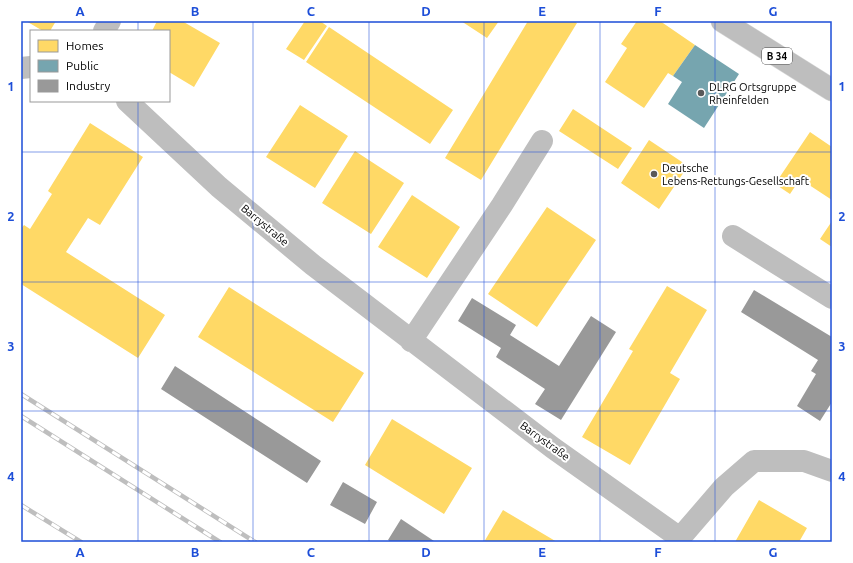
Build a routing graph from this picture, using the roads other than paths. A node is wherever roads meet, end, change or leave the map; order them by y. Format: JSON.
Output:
{"nodes":[{"id":1,"x":110,"y":21,"type":"edge"},
{"id":2,"x":722,"y":21,"type":"edge"},
{"id":3,"x":105,"y":30,"type":"edge"},
{"id":4,"x":832,"y":90,"type":"edge"},
{"id":5,"x":128,"y":102,"type":"edge"},
{"id":6,"x":542,"y":141,"type":"dead end"},
{"id":7,"x":733,"y":236,"type":"dead end"},
{"id":8,"x":832,"y":298,"type":"edge"},
{"id":9,"x":411,"y":341,"type":"junction"},
{"id":10,"x":831,"y":467,"type":"edge"},
{"id":11,"x":678,"y":540,"type":"edge"}],
"edges":[{"from":1,"to":3,"type":"street"},
{"from":2,"to":4,"type":"street","number":"B 34"},
{"from":5,"to":9,"type":"street","name":"Barrystraße"},
{"from":6,"to":9,"type":"street"},
{"from":7,"to":8,"type":"street"},
{"from":9,"to":11,"type":"street","name":"Barrystraße"},
{"from":10,"to":11,"type":"street","name":"Barrystraße"}]}
